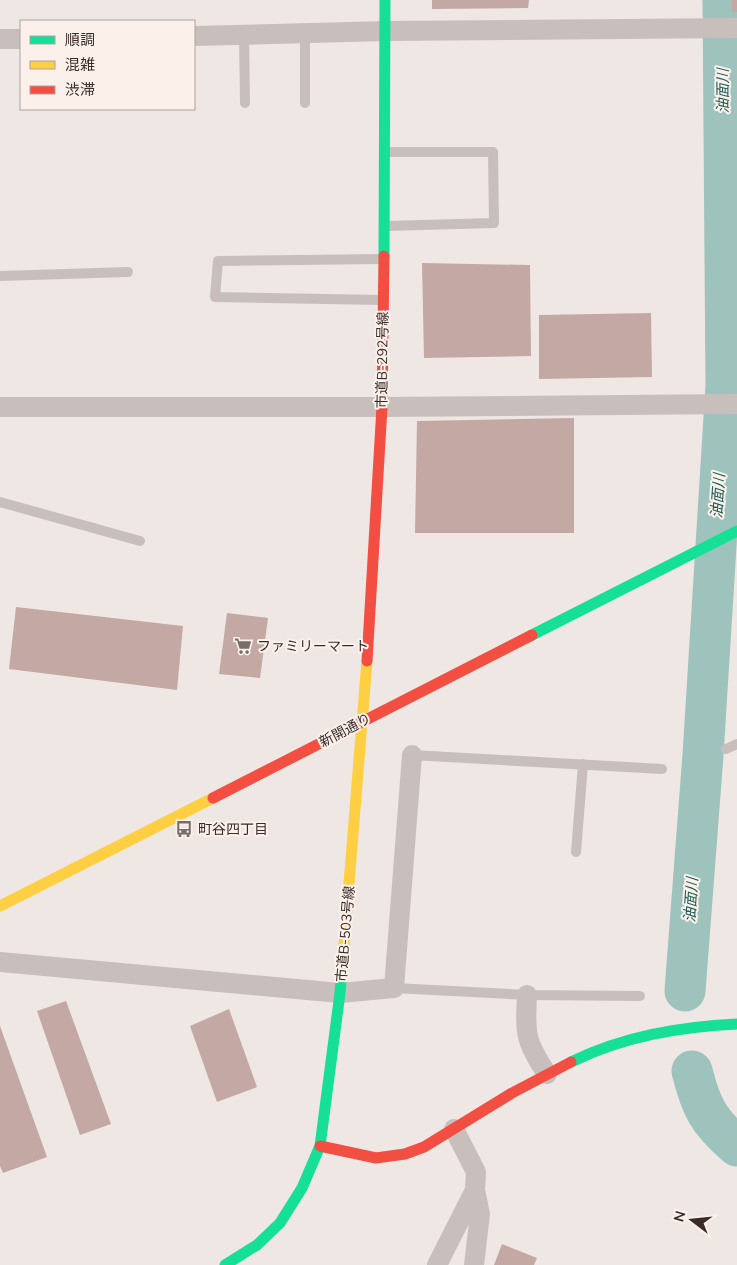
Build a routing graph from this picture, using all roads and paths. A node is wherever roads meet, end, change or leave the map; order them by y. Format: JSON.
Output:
{"nodes":[{"id":1,"x":385,"y":0,"type":"edge"},
{"id":2,"x":736,"y":28,"type":"edge"},
{"id":3,"x":386,"y":30,"type":"junction"},
{"id":4,"x":305,"y":34,"type":"junction"},
{"id":5,"x":244,"y":35,"type":"junction"},
{"id":6,"x":195,"y":36,"type":"edge"},
{"id":7,"x":0,"y":39,"type":"edge"},
{"id":8,"x":20,"y":39,"type":"edge"},
{"id":9,"x":245,"y":103,"type":"dead end"},
{"id":10,"x":305,"y":103,"type":"dead end"},
{"id":11,"x":385,"y":152,"type":"junction"},
{"id":12,"x":385,"y":226,"type":"junction"},
{"id":13,"x":383,"y":259,"type":"junction"},
{"id":14,"x":128,"y":272,"type":"dead end"},
{"id":15,"x":0,"y":276,"type":"edge"},
{"id":16,"x":383,"y":300,"type":"junction"},
{"id":17,"x":737,"y":404,"type":"edge"},
{"id":18,"x":0,"y":407,"type":"edge"},
{"id":19,"x":382,"y":407,"type":"junction"},
{"id":20,"x":0,"y":502,"type":"edge"},
{"id":21,"x":737,"y":531,"type":"edge"},
{"id":22,"x":140,"y":541,"type":"dead end"},
{"id":23,"x":363,"y":720,"type":"junction"},
{"id":24,"x":737,"y":744,"type":"edge"},
{"id":25,"x":726,"y":749,"type":"dead end"},
{"id":26,"x":412,"y":755,"type":"joint"},
{"id":27,"x":583,"y":764,"type":"junction"},
{"id":28,"x":662,"y":770,"type":"dead end"},
{"id":29,"x":576,"y":852,"type":"dead end"},
{"id":30,"x":0,"y":906,"type":"edge"},
{"id":31,"x":0,"y":962,"type":"edge"},
{"id":32,"x":394,"y":988,"type":"junction"},
{"id":33,"x":340,"y":993,"type":"junction"},
{"id":34,"x":527,"y":995,"type":"junction"},
{"id":35,"x":640,"y":996,"type":"dead end"},
{"id":36,"x":737,"y":1024,"type":"edge"},
{"id":37,"x":548,"y":1074,"type":"junction"},
{"id":38,"x":454,"y":1129,"type":"junction"},
{"id":39,"x":320,"y":1146,"type":"junction"},
{"id":40,"x":475,"y":1190,"type":"junction"},
{"id":41,"x":225,"y":1265,"type":"edge"},
{"id":42,"x":438,"y":1265,"type":"edge"},
{"id":43,"x":474,"y":1265,"type":"edge"}],
"edges":[{"from":1,"to":3,"type":"street","name":"市道B-292号線"},
{"from":2,"to":3,"type":"street"},
{"from":3,"to":4,"type":"street"},
{"from":3,"to":11,"type":"street","name":"市道B-292号線"},
{"from":4,"to":5,"type":"street"},
{"from":4,"to":10,"type":"lane"},
{"from":5,"to":6,"type":"street"},
{"from":5,"to":9,"type":"lane"},
{"from":7,"to":8,"type":"street"},
{"from":11,"to":12,"type":"street","name":"市道B-292号線"},
{"from":11,"to":12,"type":"lane"},
{"from":12,"to":13,"type":"street","name":"市道B-292号線"},
{"from":13,"to":16,"type":"street","name":"市道B-292号線"},
{"from":13,"to":16,"type":"lane"},
{"from":14,"to":15,"type":"lane"},
{"from":16,"to":19,"type":"street","name":"市道B-292号線"},
{"from":17,"to":19,"type":"street"},
{"from":18,"to":19,"type":"street"},
{"from":19,"to":23,"type":"street","name":"市道B-292号線"},
{"from":20,"to":22,"type":"lane"},
{"from":21,"to":23,"type":"street","name":"新開通り"},
{"from":23,"to":30,"type":"street","name":"新開通り"},
{"from":23,"to":33,"type":"street","name":"市道B-503号線"},
{"from":24,"to":25,"type":"lane"},
{"from":26,"to":27,"type":"lane"},
{"from":26,"to":32,"type":"street"},
{"from":27,"to":28,"type":"lane"},
{"from":27,"to":29,"type":"lane"},
{"from":31,"to":33,"type":"street"},
{"from":32,"to":33,"type":"street"},
{"from":32,"to":34,"type":"lane"},
{"from":33,"to":39,"type":"street","name":"市道B-503号線"},
{"from":34,"to":35,"type":"lane"},
{"from":34,"to":37,"type":"street"},
{"from":36,"to":37,"type":"street"},
{"from":37,"to":38,"type":"street"},
{"from":38,"to":39,"type":"street"},
{"from":38,"to":40,"type":"street"},
{"from":39,"to":41,"type":"street","name":"市道B-503号線"},
{"from":40,"to":42,"type":"street"},
{"from":40,"to":43,"type":"street"}]}
